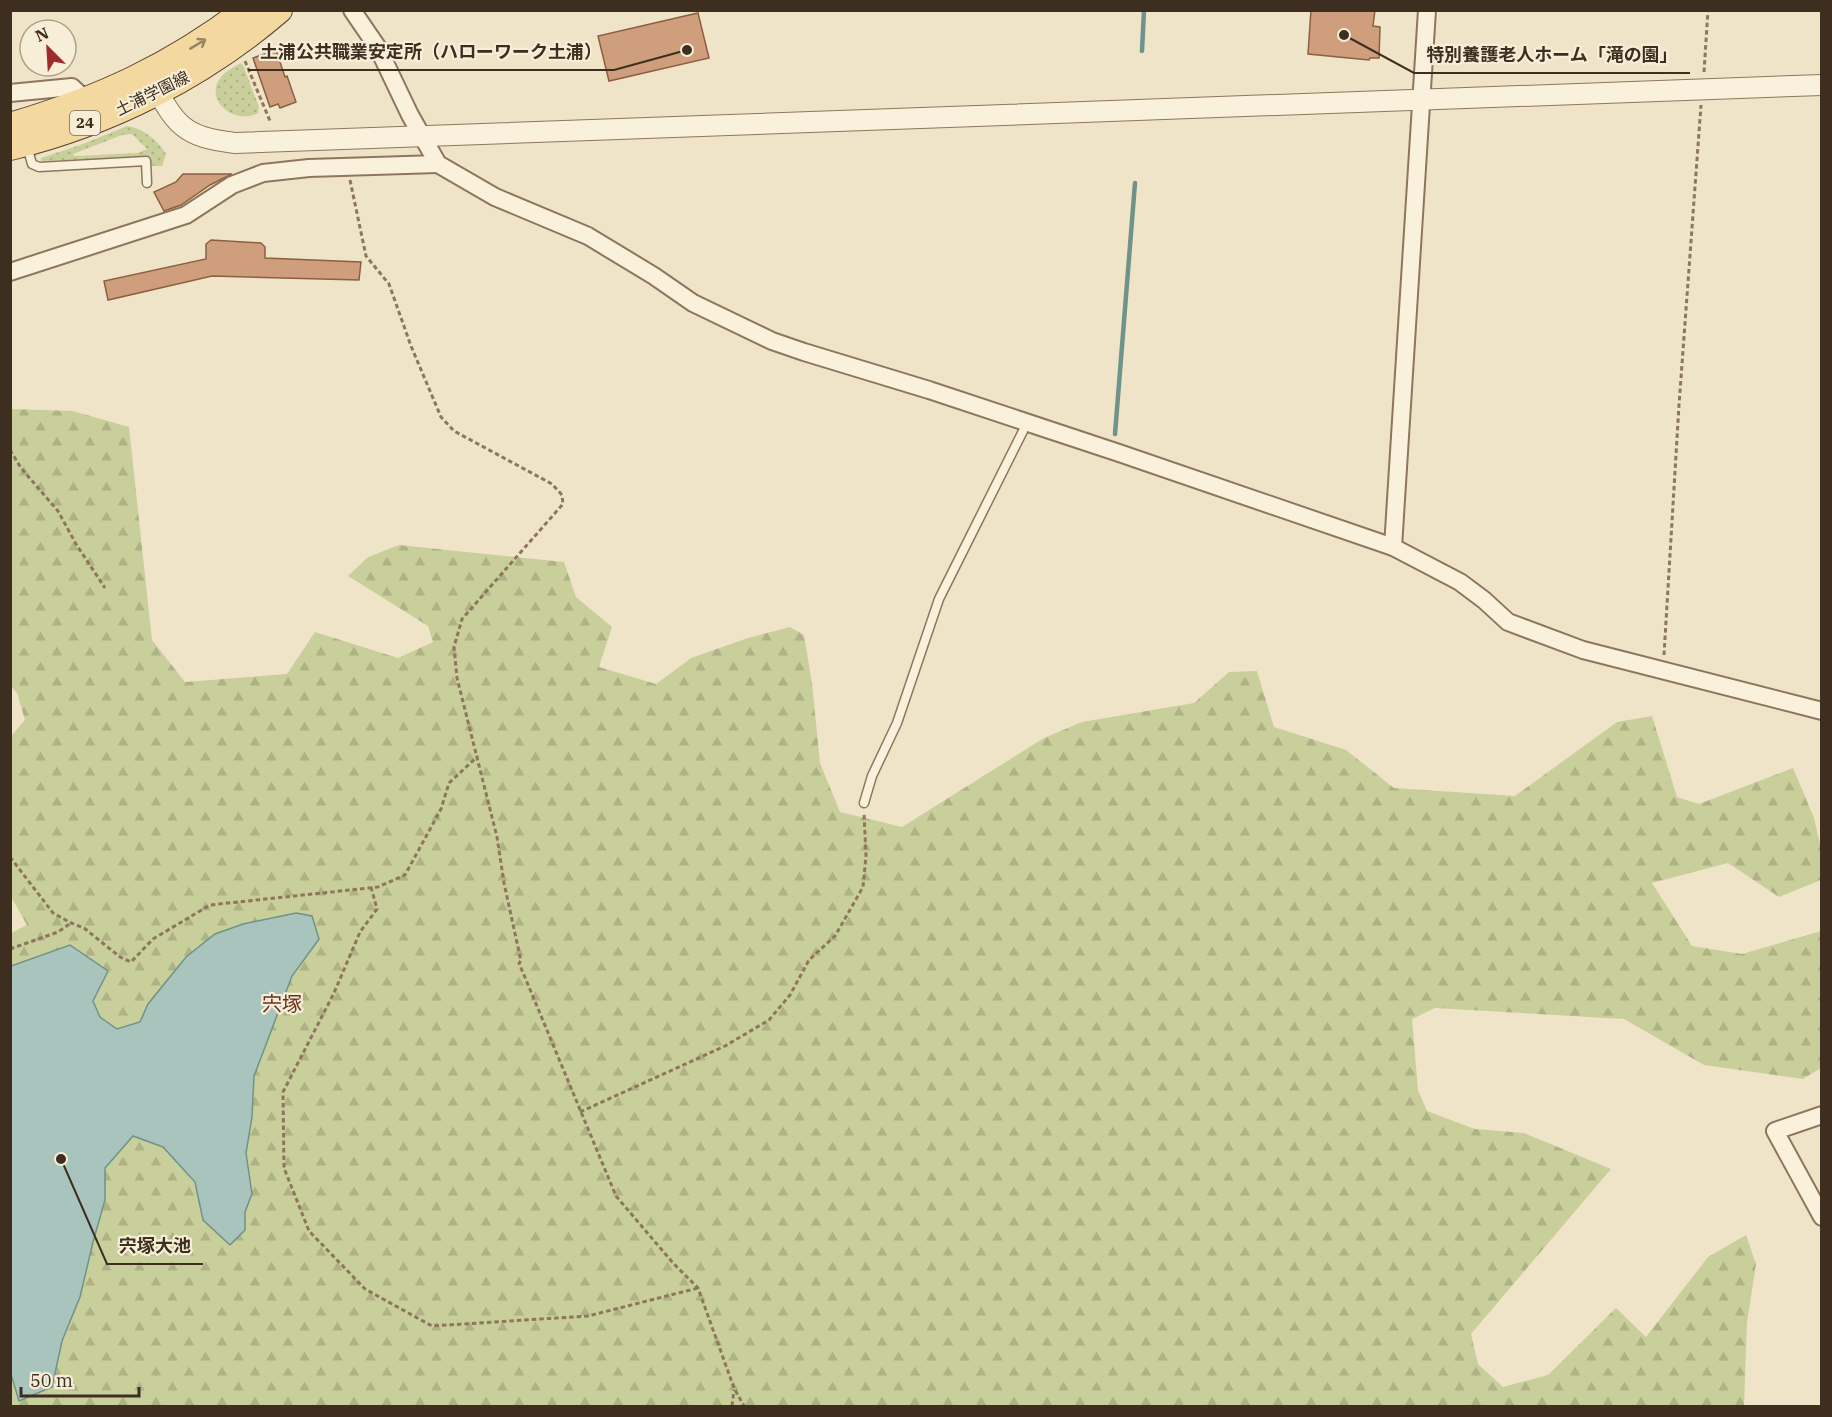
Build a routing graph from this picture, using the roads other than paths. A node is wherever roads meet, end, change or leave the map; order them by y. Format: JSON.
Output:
{"nodes":[{"id":1,"x":246,"y":10,"type":"edge"},
{"id":2,"x":279,"y":10,"type":"edge"},
{"id":3,"x":352,"y":10,"type":"edge"},
{"id":4,"x":1428,"y":10,"type":"edge"},
{"id":5,"x":153,"y":83,"type":"junction"},
{"id":6,"x":1821,"y":85,"type":"edge"},
{"id":7,"x":10,"y":93,"type":"edge"},
{"id":8,"x":1423,"y":100,"type":"junction"},
{"id":9,"x":87,"y":101,"type":"junction"},
{"id":10,"x":421,"y":137,"type":"junction"},
{"id":11,"x":16,"y":139,"type":"edge"},
{"id":12,"x":438,"y":164,"type":"junction"},
{"id":13,"x":147,"y":183,"type":"dead end"},
{"id":14,"x":10,"y":273,"type":"edge"},
{"id":15,"x":1027,"y":423,"type":"junction"},
{"id":16,"x":1393,"y":547,"type":"junction"},
{"id":17,"x":1821,"y":711,"type":"edge"},
{"id":18,"x":864,"y":803,"type":"road end"},
{"id":19,"x":1821,"y":1115,"type":"edge"},
{"id":20,"x":1821,"y":1217,"type":"edge"}],
"edges":[{"from":5,"to":1,"type":"main road","name":"土浦学園線","number":"24","one_way":true},
{"from":2,"to":5,"type":"main road","name":"土浦学園線","number":"24"},
{"from":3,"to":10,"type":"street"},
{"from":4,"to":8,"type":"street"},
{"from":5,"to":9,"type":"main road","name":"土浦学園線","number":"24"},
{"from":5,"to":10,"type":"street"},
{"from":5,"to":11,"type":"main road","name":"土浦学園線","number":"24"},
{"from":6,"to":8,"type":"street"},
{"from":7,"to":9,"type":"street"},
{"from":8,"to":10,"type":"street"},
{"from":8,"to":16,"type":"street"},
{"from":9,"to":11,"type":"main road","name":"土浦学園線","number":"24"},
{"from":10,"to":12,"type":"street"},
{"from":11,"to":13,"type":"lane"},
{"from":12,"to":14,"type":"street"},
{"from":12,"to":15,"type":"street"},
{"from":15,"to":16,"type":"street"},
{"from":15,"to":18,"type":"lane"},
{"from":16,"to":17,"type":"street"},
{"from":19,"to":20,"type":"street"}]}
